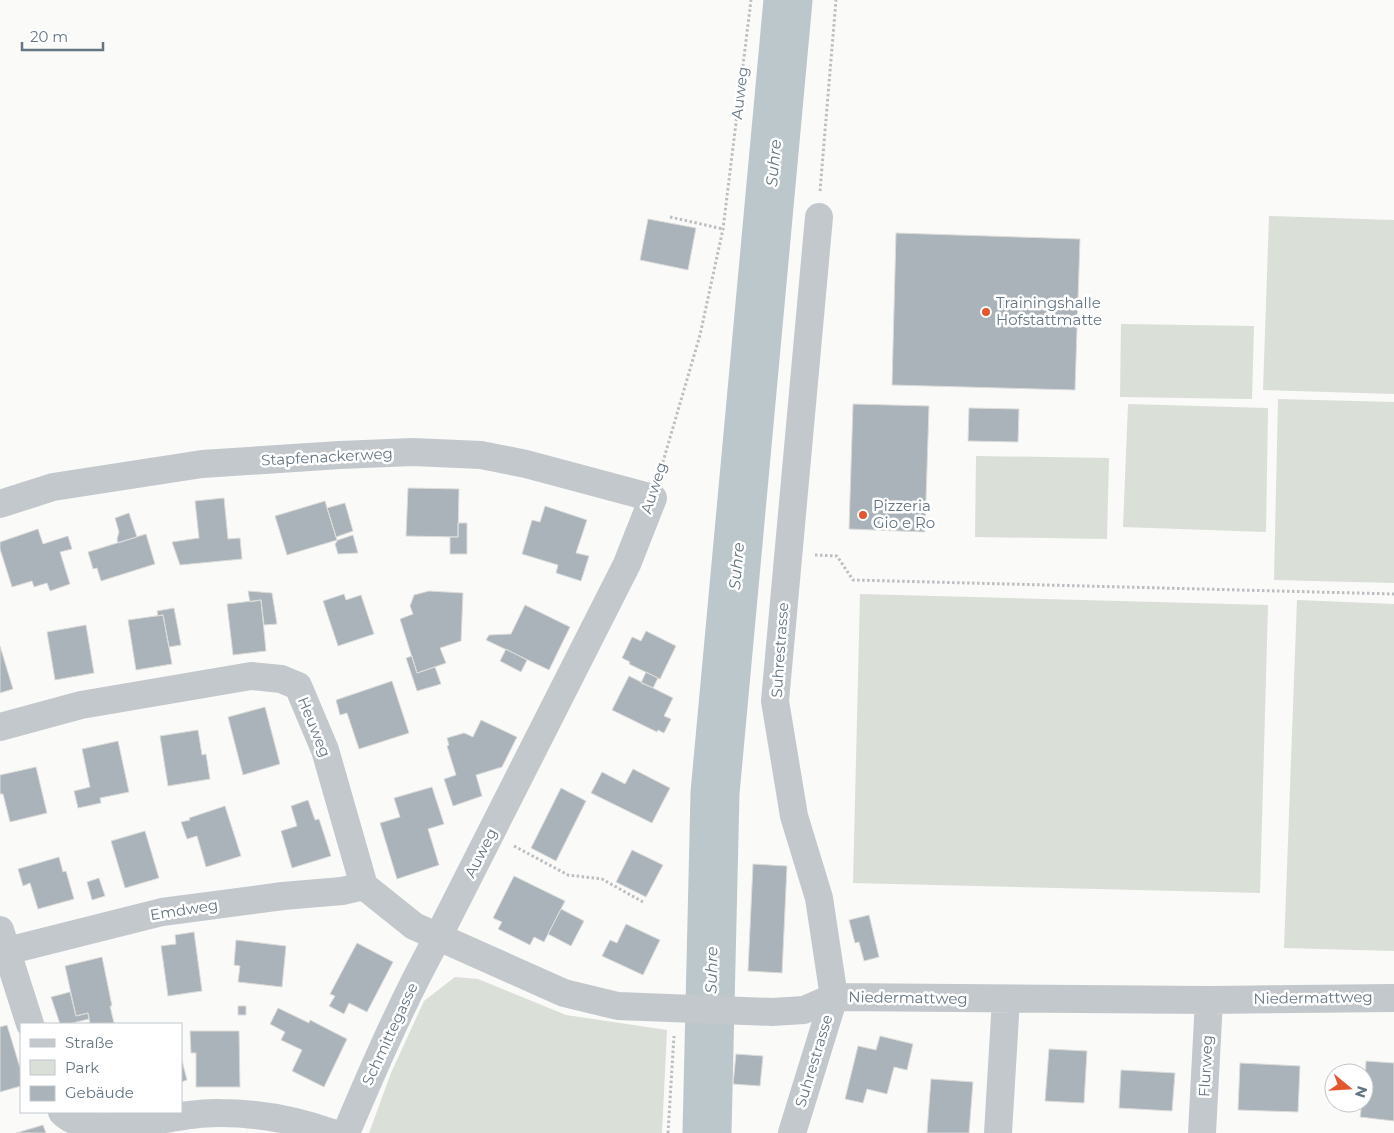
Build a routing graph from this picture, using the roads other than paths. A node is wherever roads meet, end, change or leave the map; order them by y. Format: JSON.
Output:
{"nodes":[{"id":1,"x":819,"y":217,"type":"road end"},
{"id":2,"x":653,"y":498,"type":"joint"},
{"id":3,"x":0,"y":504,"type":"edge"},
{"id":4,"x":0,"y":727,"type":"edge"},
{"id":5,"x":364,"y":886,"type":"junction"},
{"id":6,"x":438,"y":937,"type":"junction"},
{"id":7,"x":3,"y":940,"type":"edge"},
{"id":8,"x":834,"y":997,"type":"junction"},
{"id":9,"x":1394,"y":998,"type":"edge"},
{"id":10,"x":1006,"y":999,"type":"junction"},
{"id":11,"x":1209,"y":1000,"type":"junction"},
{"id":12,"x":30,"y":1023,"type":"edge"},
{"id":13,"x":64,"y":1113,"type":"edge"},
{"id":14,"x":332,"y":1133,"type":"edge"},
{"id":15,"x":346,"y":1133,"type":"edge"},
{"id":16,"x":792,"y":1133,"type":"edge"},
{"id":17,"x":998,"y":1133,"type":"edge"},
{"id":18,"x":1202,"y":1133,"type":"edge"}],
"edges":[{"from":1,"to":8,"type":"street","name":"Suhrestrasse"},
{"from":2,"to":3,"type":"street","name":"Stapfenackerweg"},
{"from":2,"to":6,"type":"street","name":"Auweg"},
{"from":4,"to":5,"type":"street","name":"Heuweg"},
{"from":5,"to":6,"type":"street"},
{"from":5,"to":7,"type":"street","name":"Emdweg"},
{"from":6,"to":8,"type":"street","name":"Niedermattweg"},
{"from":6,"to":15,"type":"street","name":"Schmittegasse"},
{"from":7,"to":12,"type":"street"},
{"from":8,"to":10,"type":"street","name":"Niedermattweg"},
{"from":8,"to":16,"type":"street","name":"Suhrestrasse"},
{"from":9,"to":11,"type":"street","name":"Niedermattweg"},
{"from":10,"to":11,"type":"street","name":"Niedermattweg"},
{"from":10,"to":17,"type":"street"},
{"from":11,"to":18,"type":"street","name":"Flurweg"},
{"from":13,"to":14,"type":"street"}]}
